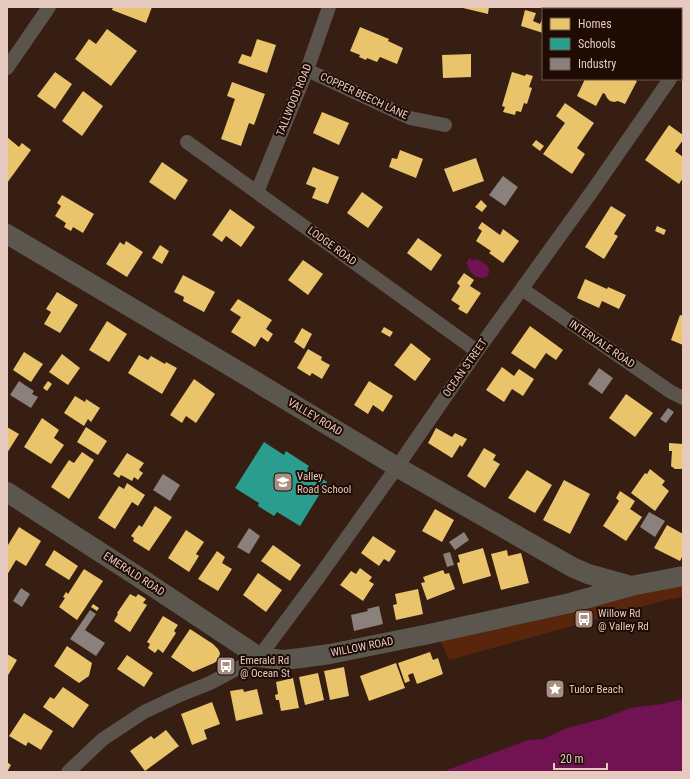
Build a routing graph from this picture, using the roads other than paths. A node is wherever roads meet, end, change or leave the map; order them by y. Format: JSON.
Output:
{"nodes":[{"id":1,"x":49,"y":7,"type":"edge"},
{"id":2,"x":329,"y":7,"type":"edge"},
{"id":3,"x":7,"y":68,"type":"edge"},
{"id":4,"x":307,"y":70,"type":"junction"},
{"id":5,"x":669,"y":80,"type":"edge"},
{"id":6,"x":445,"y":125,"type":"dead end"},
{"id":7,"x":188,"y":142,"type":"dead end"},
{"id":8,"x":257,"y":192,"type":"junction"},
{"id":9,"x":7,"y":234,"type":"edge"},
{"id":10,"x":522,"y":289,"type":"junction"},
{"id":11,"x":477,"y":351,"type":"junction"},
{"id":12,"x":683,"y":398,"type":"edge"},
{"id":13,"x":398,"y":467,"type":"junction"},
{"id":14,"x":7,"y":492,"type":"edge"},
{"id":15,"x":683,"y":576,"type":"edge"},
{"id":16,"x":631,"y":586,"type":"junction"},
{"id":17,"x":259,"y":658,"type":"junction"},
{"id":18,"x":68,"y":772,"type":"edge"}],
"edges":[{"from":1,"to":3,"type":"street"},
{"from":2,"to":4,"type":"street","name":"TALLWOOD ROAD"},
{"from":4,"to":6,"type":"street","name":"COPPER BEECH LANE"},
{"from":4,"to":8,"type":"street","name":"TALLWOOD ROAD"},
{"from":5,"to":10,"type":"street","name":"OCEAN STREET"},
{"from":7,"to":8,"type":"street","name":"LODGE ROAD"},
{"from":8,"to":11,"type":"street","name":"LODGE ROAD"},
{"from":9,"to":13,"type":"main road","name":"VALLEY ROAD"},
{"from":10,"to":11,"type":"street","name":"OCEAN STREET"},
{"from":10,"to":12,"type":"street","name":"INTERVALE ROAD"},
{"from":11,"to":13,"type":"street","name":"OCEAN STREET"},
{"from":13,"to":16,"type":"main road","name":"VALLEY ROAD"},
{"from":13,"to":17,"type":"street","name":"OCEAN STREET"},
{"from":14,"to":17,"type":"main road","name":"EMERALD ROAD"},
{"from":15,"to":16,"type":"main road","name":"WILLOW ROAD"},
{"from":16,"to":17,"type":"main road","name":"WILLOW ROAD"},
{"from":17,"to":18,"type":"street"}]}
